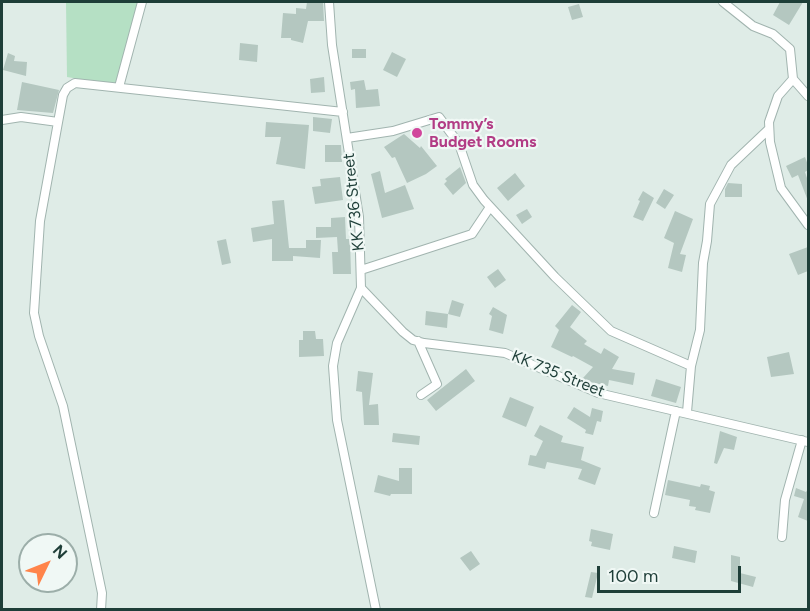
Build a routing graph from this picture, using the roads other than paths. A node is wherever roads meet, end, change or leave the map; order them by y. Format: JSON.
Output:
{"nodes":[{"id":1,"x":142,"y":2,"type":"edge"},
{"id":2,"x":328,"y":2,"type":"edge"},
{"id":3,"x":723,"y":2,"type":"edge"},
{"id":4,"x":793,"y":79,"type":"junction"},
{"id":5,"x":119,"y":87,"type":"junction"},
{"id":6,"x":808,"y":96,"type":"edge"},
{"id":7,"x":343,"y":112,"type":"junction"},
{"id":8,"x":2,"y":120,"type":"edge"},
{"id":9,"x":58,"y":122,"type":"junction"},
{"id":10,"x":769,"y":129,"type":"junction"},
{"id":11,"x":347,"y":138,"type":"junction"},
{"id":12,"x":490,"y":207,"type":"junction"},
{"id":13,"x":808,"y":225,"type":"edge"},
{"id":14,"x":361,"y":270,"type":"junction"},
{"id":15,"x":361,"y":288,"type":"junction"},
{"id":16,"x":418,"y":341,"type":"junction"},
{"id":17,"x":691,"y":366,"type":"junction"},
{"id":18,"x":421,"y":395,"type":"dead end"},
{"id":19,"x":676,"y":411,"type":"junction"},
{"id":20,"x":687,"y":412,"type":"junction"},
{"id":21,"x":805,"y":441,"type":"edge"},
{"id":22,"x":654,"y":513,"type":"dead end"},
{"id":23,"x":782,"y":537,"type":"dead end"},
{"id":24,"x":101,"y":609,"type":"edge"},
{"id":25,"x":376,"y":609,"type":"edge"}],
"edges":[{"from":1,"to":5,"type":"street"},
{"from":2,"to":7,"type":"street","name":"KK 736 Street"},
{"from":3,"to":4,"type":"street"},
{"from":4,"to":6,"type":"street"},
{"from":4,"to":10,"type":"street"},
{"from":5,"to":7,"type":"street"},
{"from":5,"to":9,"type":"street"},
{"from":7,"to":11,"type":"street","name":"KK 736 Street"},
{"from":8,"to":9,"type":"street"},
{"from":9,"to":24,"type":"street"},
{"from":10,"to":13,"type":"street"},
{"from":10,"to":17,"type":"street"},
{"from":11,"to":12,"type":"street"},
{"from":11,"to":14,"type":"street","name":"KK 736 Street"},
{"from":12,"to":14,"type":"street"},
{"from":12,"to":17,"type":"street"},
{"from":14,"to":15,"type":"street","name":"KK 736 Street"},
{"from":15,"to":16,"type":"street","name":"KK 735 Street"},
{"from":15,"to":25,"type":"street","name":"KK 736 Street"},
{"from":16,"to":18,"type":"street"},
{"from":16,"to":19,"type":"street","name":"KK 735 Street"},
{"from":17,"to":20,"type":"street"},
{"from":19,"to":20,"type":"street","name":"KK 735 Street"},
{"from":19,"to":22,"type":"street"},
{"from":20,"to":21,"type":"street","name":"KK 735 Street"},
{"from":21,"to":23,"type":"street"}]}
